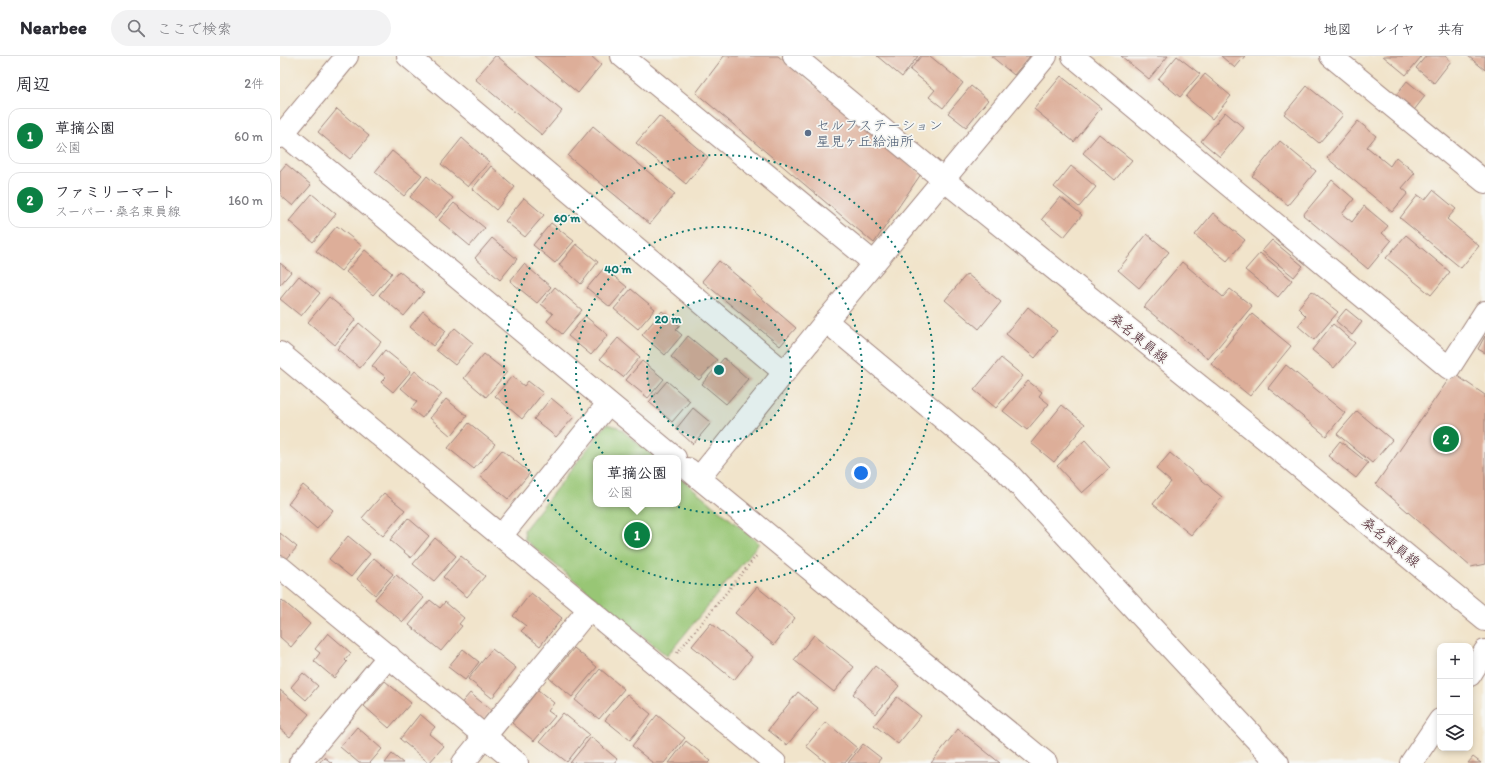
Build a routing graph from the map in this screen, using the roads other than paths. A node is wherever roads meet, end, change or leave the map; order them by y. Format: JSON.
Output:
{"nodes":[{"id":1,"x":347,"y":56,"type":"edge"},
{"id":2,"x":408,"y":56,"type":"edge"},
{"id":3,"x":622,"y":56,"type":"edge"},
{"id":4,"x":794,"y":56,"type":"edge"},
{"id":5,"x":1046,"y":56,"type":"edge"},
{"id":6,"x":1073,"y":56,"type":"edge"},
{"id":7,"x":1331,"y":56,"type":"edge"},
{"id":8,"x":282,"y":135,"type":"edge"},
{"id":9,"x":944,"y":180,"type":"junction"},
{"id":10,"x":1485,"y":182,"type":"edge"},
{"id":11,"x":874,"y":263,"type":"junction"},
{"id":12,"x":1485,"y":312,"type":"edge"},
{"id":13,"x":826,"y":321,"type":"junction"},
{"id":14,"x":280,"y":353,"type":"edge"},
{"id":15,"x":784,"y":372,"type":"junction"},
{"id":16,"x":608,"y":404,"type":"junction"},
{"id":17,"x":671,"y":455,"type":"edge"},
{"id":18,"x":681,"y":463,"type":"edge"},
{"id":19,"x":699,"y":478,"type":"junction"},
{"id":20,"x":501,"y":536,"type":"junction"},
{"id":21,"x":280,"y":567,"type":"edge"},
{"id":22,"x":589,"y":609,"type":"junction"},
{"id":23,"x":1485,"y":620,"type":"edge"},
{"id":24,"x":1485,"y":651,"type":"edge"},
{"id":25,"x":389,"y":656,"type":"junction"},
{"id":26,"x":1473,"y":670,"type":"edge"},
{"id":27,"x":1437,"y":725,"type":"edge"},
{"id":28,"x":485,"y":736,"type":"junction"},
{"id":29,"x":300,"y":763,"type":"edge"},
{"id":30,"x":463,"y":763,"type":"edge"},
{"id":31,"x":517,"y":763,"type":"edge"},
{"id":32,"x":775,"y":763,"type":"edge"},
{"id":33,"x":1046,"y":763,"type":"edge"},
{"id":34,"x":1278,"y":763,"type":"edge"},
{"id":35,"x":1412,"y":763,"type":"edge"}],
"edges":[{"from":1,"to":8,"type":"street"},
{"from":2,"to":15,"type":"street"},
{"from":3,"to":11,"type":"street"},
{"from":4,"to":9,"type":"street","name":"桑名東員線"},
{"from":5,"to":9,"type":"street"},
{"from":6,"to":12,"type":"street"},
{"from":7,"to":10,"type":"street"},
{"from":8,"to":16,"type":"street"},
{"from":9,"to":11,"type":"street"},
{"from":9,"to":23,"type":"street","name":"桑名東員線"},
{"from":11,"to":13,"type":"street"},
{"from":13,"to":15,"type":"street"},
{"from":13,"to":34,"type":"street"},
{"from":14,"to":20,"type":"street"},
{"from":15,"to":19,"type":"street"},
{"from":16,"to":17,"type":"street"},
{"from":16,"to":20,"type":"street"},
{"from":18,"to":19,"type":"street"},
{"from":19,"to":33,"type":"street"},
{"from":20,"to":22,"type":"street"},
{"from":21,"to":25,"type":"street"},
{"from":22,"to":28,"type":"street"},
{"from":22,"to":32,"type":"street"},
{"from":24,"to":26,"type":"street"},
{"from":25,"to":28,"type":"street"},
{"from":25,"to":29,"type":"street"},
{"from":27,"to":35,"type":"street"},
{"from":28,"to":30,"type":"street"},
{"from":28,"to":31,"type":"street"}]}
